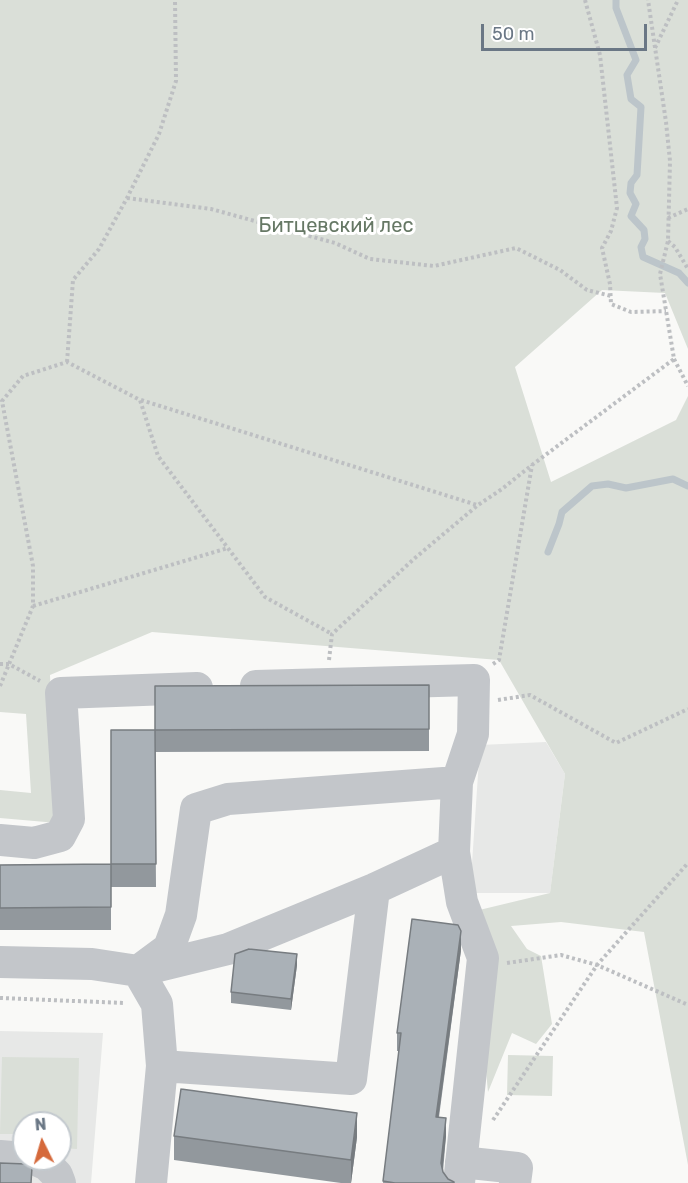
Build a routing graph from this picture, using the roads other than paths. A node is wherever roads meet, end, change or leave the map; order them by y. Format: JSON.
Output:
{"nodes":[{"id":1,"x":457,"y":782,"type":"junction"},
{"id":2,"x":0,"y":840,"type":"edge"},
{"id":3,"x":454,"y":852,"type":"junction"},
{"id":4,"x":374,"y":889,"type":"junction"},
{"id":5,"x":0,"y":962,"type":"edge"},
{"id":6,"x":138,"y":971,"type":"junction"},
{"id":7,"x":162,"y":1066,"type":"junction"},
{"id":8,"x":460,"y":1173,"type":"edge"},
{"id":9,"x":151,"y":1183,"type":"edge"},
{"id":10,"x":515,"y":1183,"type":"edge"}],
"edges":[{"from":1,"to":2,"type":"lane"},
{"from":1,"to":3,"type":"lane"},
{"from":1,"to":6,"type":"lane"},
{"from":3,"to":4,"type":"lane"},
{"from":3,"to":8,"type":"lane"},
{"from":4,"to":6,"type":"lane"},
{"from":4,"to":7,"type":"lane"},
{"from":5,"to":6,"type":"lane"},
{"from":6,"to":7,"type":"lane"},
{"from":7,"to":9,"type":"lane"},
{"from":8,"to":10,"type":"lane"}]}
